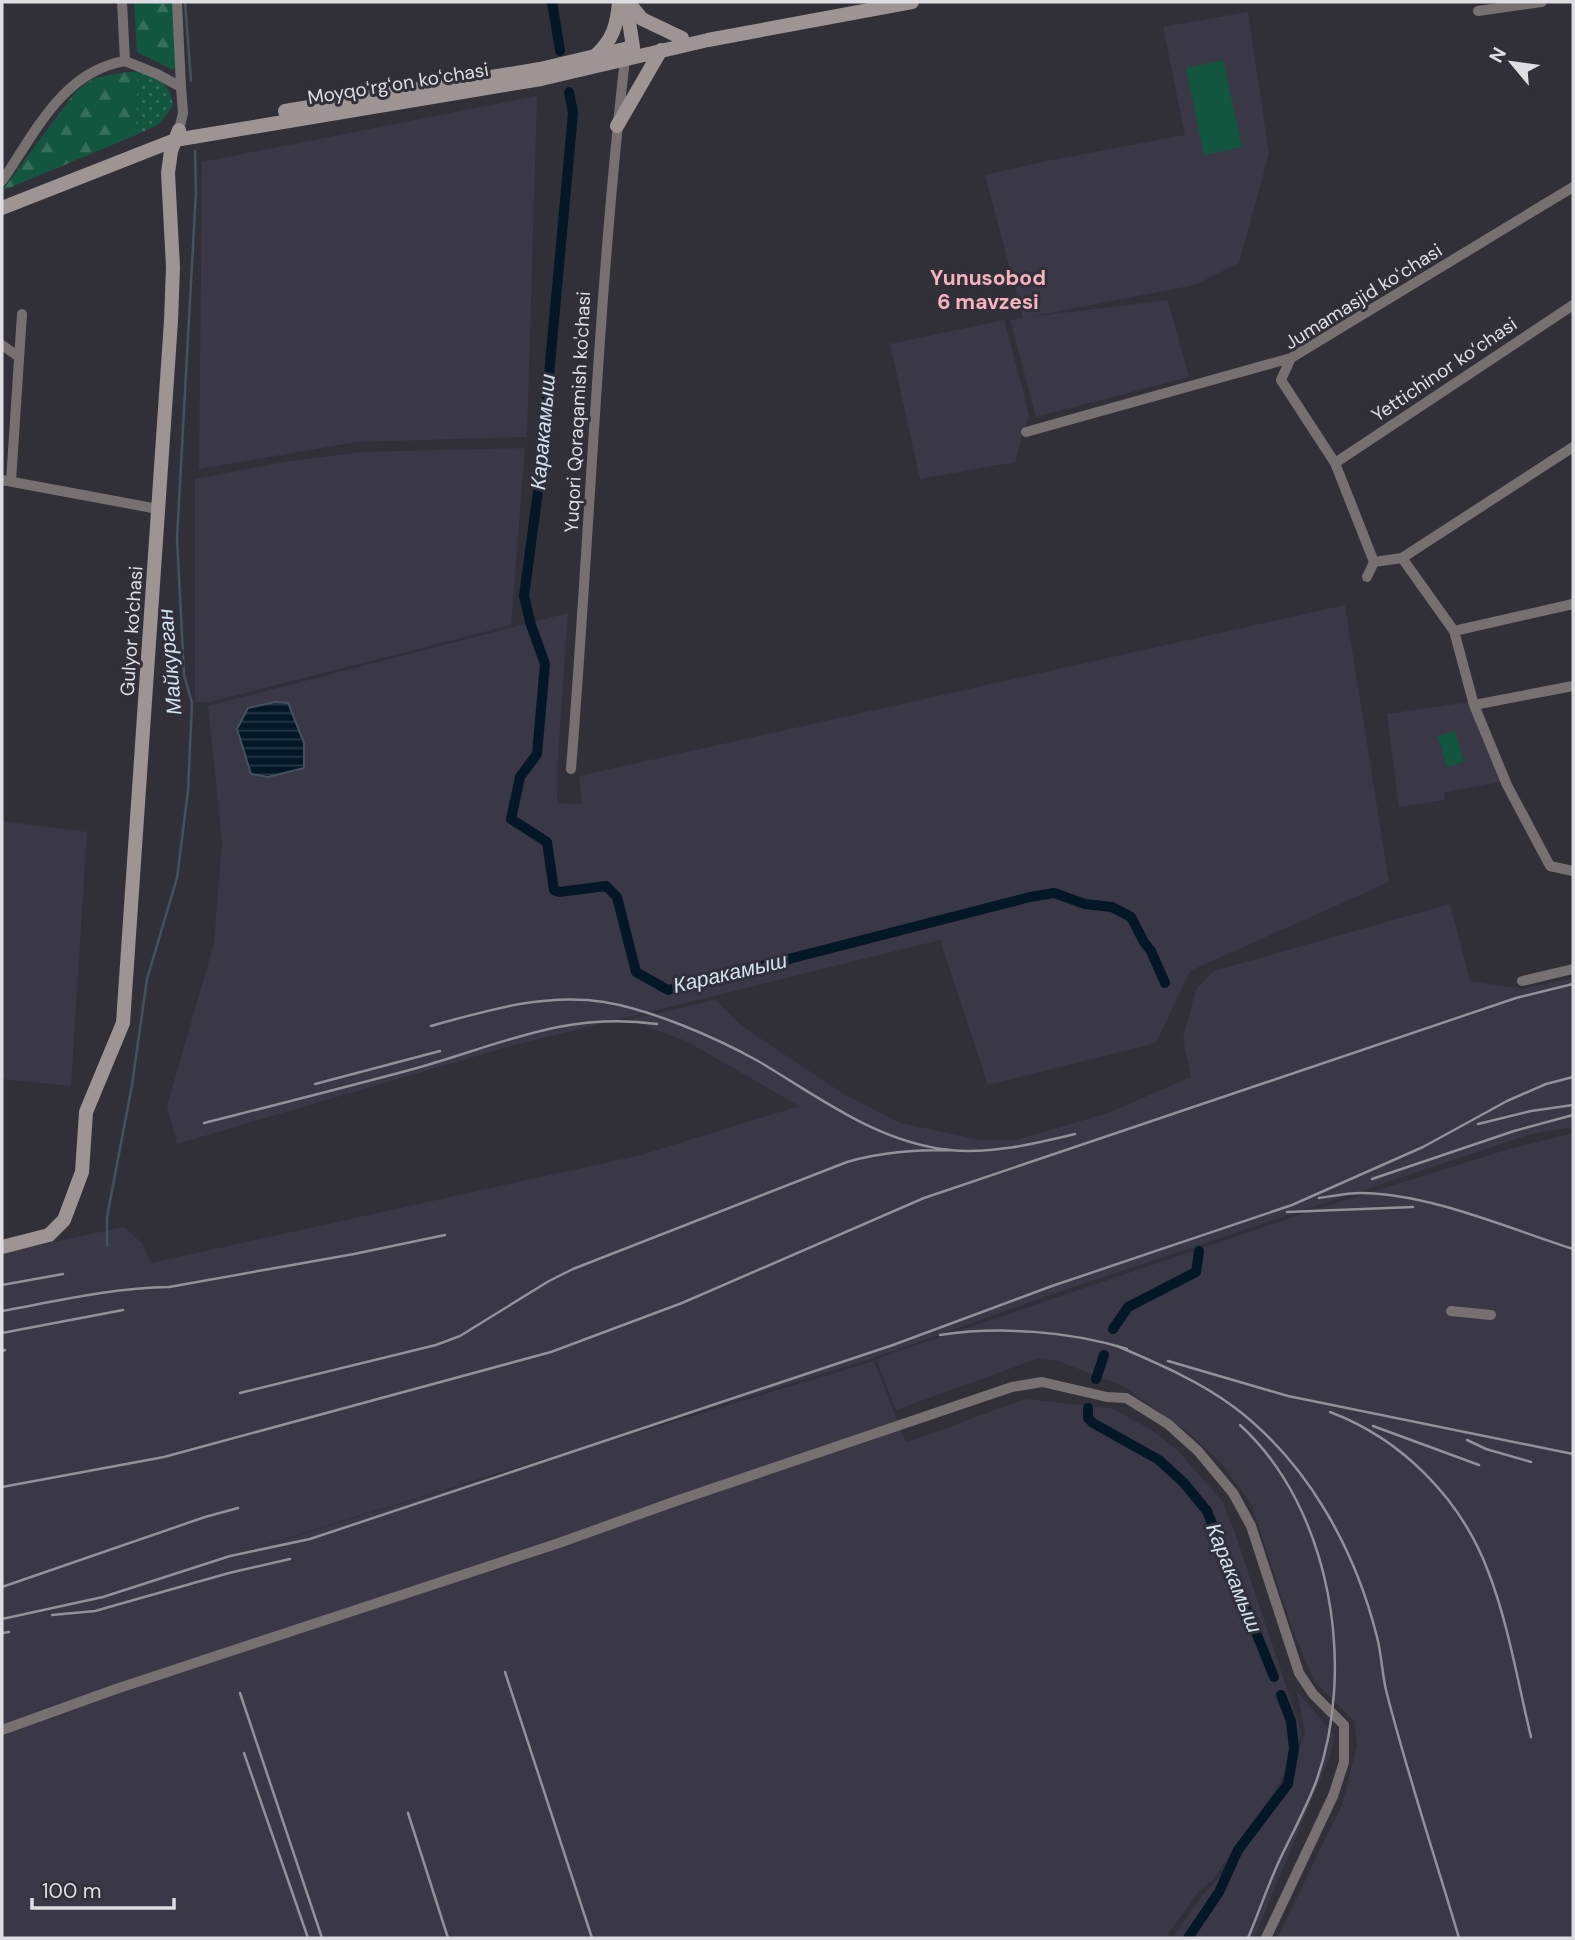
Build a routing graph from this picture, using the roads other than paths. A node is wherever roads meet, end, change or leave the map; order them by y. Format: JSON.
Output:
{"nodes":[{"id":1,"x":122,"y":2,"type":"edge"},
{"id":2,"x":177,"y":2,"type":"edge"},
{"id":3,"x":619,"y":2,"type":"edge"},
{"id":4,"x":627,"y":2,"type":"edge"},
{"id":5,"x":912,"y":2,"type":"edge"},
{"id":6,"x":1542,"y":2,"type":"edge"},
{"id":7,"x":1478,"y":11,"type":"dead end"},
{"id":8,"x":682,"y":38,"type":"junction"},
{"id":9,"x":708,"y":40,"type":"junction"},
{"id":10,"x":661,"y":50,"type":"junction"},
{"id":11,"x":627,"y":51,"type":"junction"},
{"id":12,"x":125,"y":61,"type":"junction"},
{"id":13,"x":589,"y":62,"type":"junction"},
{"id":14,"x":181,"y":87,"type":"junction"},
{"id":15,"x":617,"y":126,"type":"junction"},
{"id":16,"x":177,"y":135,"type":"junction"},
{"id":17,"x":2,"y":181,"type":"edge"},
{"id":18,"x":1573,"y":187,"type":"edge"},
{"id":19,"x":2,"y":202,"type":"edge"},
{"id":20,"x":2,"y":208,"type":"edge"},
{"id":21,"x":1573,"y":305,"type":"edge"},
{"id":22,"x":22,"y":314,"type":"dead end"},
{"id":23,"x":2,"y":345,"type":"edge"},
{"id":24,"x":19,"y":358,"type":"junction"},
{"id":25,"x":1292,"y":358,"type":"junction"},
{"id":26,"x":1026,"y":432,"type":"dead end"},
{"id":27,"x":1573,"y":447,"type":"edge"},
{"id":28,"x":1335,"y":463,"type":"junction"},
{"id":29,"x":6,"y":480,"type":"edge"},
{"id":30,"x":158,"y":509,"type":"junction"},
{"id":31,"x":1402,"y":558,"type":"junction"},
{"id":32,"x":1374,"y":562,"type":"junction"},
{"id":33,"x":1367,"y":577,"type":"dead end"},
{"id":34,"x":1573,"y":604,"type":"edge"},
{"id":35,"x":1454,"y":631,"type":"junction"},
{"id":36,"x":1573,"y":686,"type":"edge"},
{"id":37,"x":1474,"y":705,"type":"junction"},
{"id":38,"x":572,"y":769,"type":"dead end"},
{"id":39,"x":1573,"y":871,"type":"edge"},
{"id":40,"x":1573,"y":969,"type":"edge"},
{"id":41,"x":1522,"y":981,"type":"dead end"},
{"id":42,"x":2,"y":1247,"type":"edge"},
{"id":43,"x":1451,"y":1311,"type":"dead end"},
{"id":44,"x":1491,"y":1315,"type":"dead end"},
{"id":45,"x":2,"y":1730,"type":"edge"},
{"id":46,"x":1266,"y":1938,"type":"edge"}],
"edges":[{"from":1,"to":12,"type":"street"},
{"from":2,"to":14,"type":"street","name":"Gulyor ko'chasi"},
{"from":3,"to":11,"type":"street","name":"Yuqori Qoraqamish ko'chasi"},
{"from":3,"to":13,"type":"street"},
{"from":4,"to":8,"type":"street"},
{"from":4,"to":11,"type":"street","name":"Yuqori Qoraqamish ko'chasi"},
{"from":5,"to":9,"type":"street"},
{"from":6,"to":7,"type":"street"},
{"from":8,"to":9,"type":"street"},
{"from":8,"to":11,"type":"street"},
{"from":9,"to":10,"type":"street"},
{"from":10,"to":11,"type":"street"},
{"from":10,"to":15,"type":"street"},
{"from":11,"to":13,"type":"street","name":"Moyqoʻrgʻon koʻchasi"},
{"from":11,"to":15,"type":"street","name":"Yuqori Qoraqamish ko'chasi"},
{"from":12,"to":14,"type":"street"},
{"from":12,"to":17,"type":"street"},
{"from":13,"to":16,"type":"street","name":"Moyqoʻrgʻon koʻchasi"},
{"from":14,"to":16,"type":"street","name":"Gulyor ko'chasi"},
{"from":15,"to":38,"type":"street","name":"Yuqori Qoraqamish ko'chasi"},
{"from":16,"to":19,"type":"street"},
{"from":16,"to":20,"type":"street"},
{"from":16,"to":30,"type":"street","name":"Gulyor ko'chasi"},
{"from":18,"to":25,"type":"street","name":"Jumamasjid koʻchasi"},
{"from":21,"to":28,"type":"street","name":"Yettichinor ko‘chasi"},
{"from":22,"to":24,"type":"street"},
{"from":23,"to":24,"type":"street"},
{"from":24,"to":29,"type":"street"},
{"from":25,"to":26,"type":"street"},
{"from":25,"to":28,"type":"street","name":"Jumamasjid koʻchasi"},
{"from":27,"to":31,"type":"street"},
{"from":28,"to":32,"type":"street","name":"Jumamasjid koʻchasi"},
{"from":29,"to":30,"type":"street"},
{"from":30,"to":42,"type":"street","name":"Gulyor ko'chasi"},
{"from":31,"to":32,"type":"street"},
{"from":31,"to":35,"type":"street"},
{"from":32,"to":33,"type":"street"},
{"from":34,"to":35,"type":"street"},
{"from":35,"to":37,"type":"street"},
{"from":36,"to":37,"type":"street"},
{"from":37,"to":39,"type":"street"},
{"from":40,"to":41,"type":"street"},
{"from":43,"to":44,"type":"street"},
{"from":45,"to":46,"type":"street"}]}
